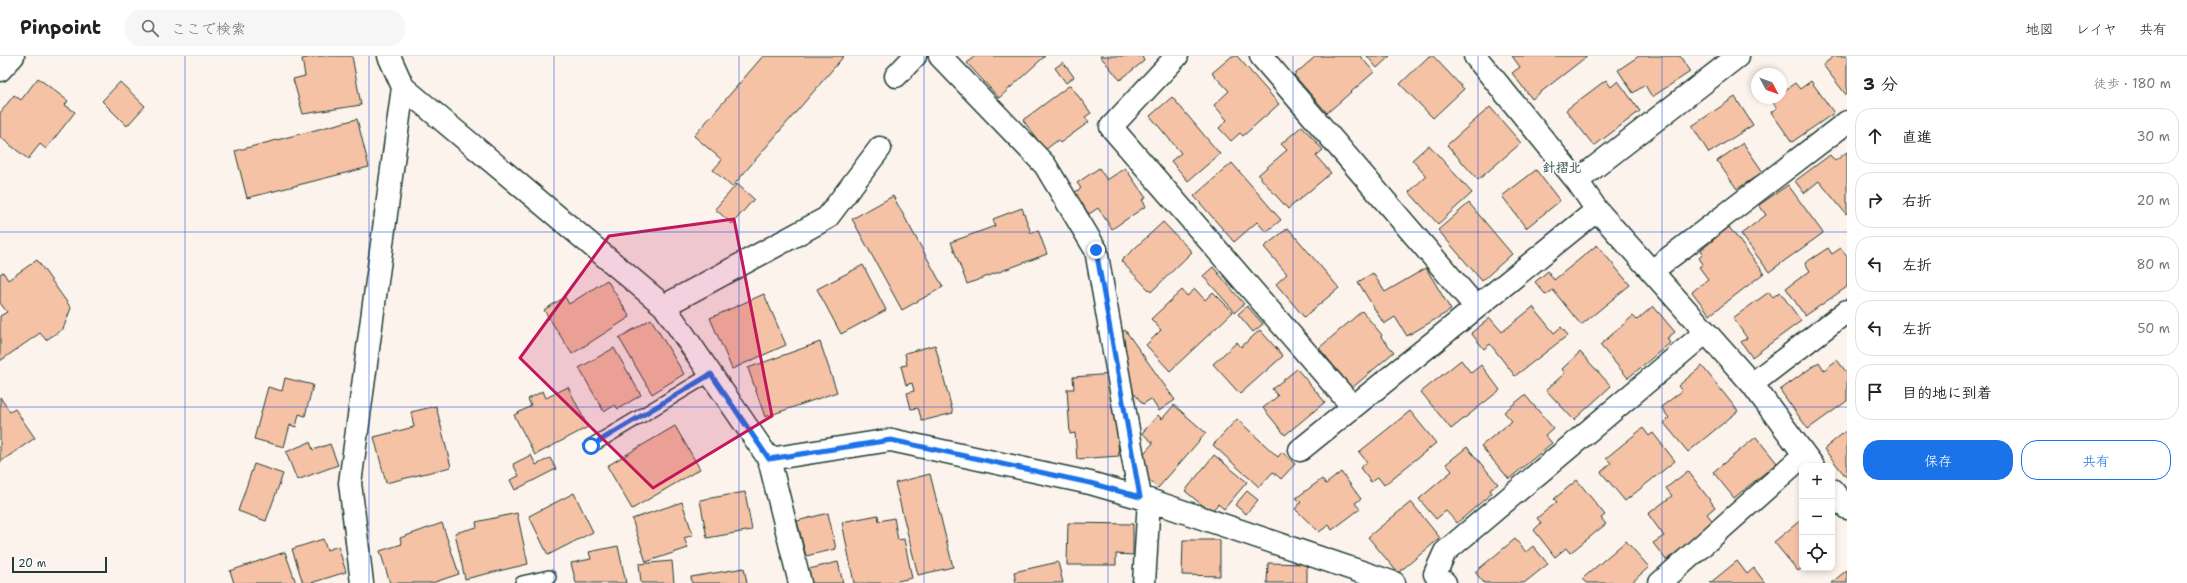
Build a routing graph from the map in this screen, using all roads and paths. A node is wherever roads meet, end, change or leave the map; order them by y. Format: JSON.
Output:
{"nodes":[{"id":1,"x":13,"y":56,"type":"edge"},
{"id":2,"x":389,"y":56,"type":"edge"},
{"id":3,"x":915,"y":56,"type":"edge"},
{"id":4,"x":940,"y":56,"type":"edge"},
{"id":5,"x":1177,"y":56,"type":"edge"},
{"id":6,"x":1261,"y":56,"type":"edge"},
{"id":7,"x":1475,"y":56,"type":"edge"},
{"id":8,"x":1726,"y":59,"type":"edge"},
{"id":9,"x":0,"y":70,"type":"edge"},
{"id":10,"x":896,"y":76,"type":"dead end"},
{"id":11,"x":403,"y":87,"type":"junction"},
{"id":12,"x":1847,"y":122,"type":"edge"},
{"id":13,"x":880,"y":148,"type":"dead end"},
{"id":14,"x":1577,"y":181,"type":"junction"},
{"id":15,"x":1597,"y":210,"type":"junction"},
{"id":16,"x":1652,"y":271,"type":"junction"},
{"id":17,"x":664,"y":306,"type":"junction"},
{"id":18,"x":1476,"y":307,"type":"junction"},
{"id":19,"x":1847,"y":311,"type":"edge"},
{"id":20,"x":1706,"y":332,"type":"junction"},
{"id":21,"x":711,"y":374,"type":"junction"},
{"id":22,"x":1752,"y":384,"type":"junction"},
{"id":23,"x":1353,"y":407,"type":"junction"},
{"id":24,"x":591,"y":446,"type":"dead end"},
{"id":25,"x":1300,"y":450,"type":"dead end"},
{"id":26,"x":769,"y":459,"type":"junction"},
{"id":27,"x":1808,"y":460,"type":"edge"},
{"id":28,"x":1835,"y":494,"type":"edge"},
{"id":29,"x":1145,"y":499,"type":"junction"},
{"id":30,"x":1847,"y":508,"type":"edge"},
{"id":31,"x":549,"y":577,"type":"dead end"},
{"id":32,"x":362,"y":583,"type":"edge"},
{"id":33,"x":522,"y":583,"type":"edge"},
{"id":34,"x":800,"y":583,"type":"edge"},
{"id":35,"x":1144,"y":583,"type":"edge"},
{"id":36,"x":1394,"y":583,"type":"edge"},
{"id":37,"x":1445,"y":583,"type":"edge"},
{"id":38,"x":1660,"y":583,"type":"edge"}],
"edges":[{"from":1,"to":9,"type":"street"},
{"from":2,"to":11,"type":"street"},
{"from":3,"to":10,"type":"street"},
{"from":4,"to":29,"type":"street"},
{"from":5,"to":23,"type":"street"},
{"from":6,"to":18,"type":"street"},
{"from":7,"to":14,"type":"street"},
{"from":8,"to":14,"type":"street"},
{"from":11,"to":17,"type":"street"},
{"from":11,"to":32,"type":"street"},
{"from":12,"to":16,"type":"street"},
{"from":13,"to":17,"type":"street"},
{"from":14,"to":15,"type":"street"},
{"from":15,"to":16,"type":"street"},
{"from":15,"to":18,"type":"street"},
{"from":16,"to":20,"type":"street"},
{"from":17,"to":21,"type":"street"},
{"from":18,"to":23,"type":"street"},
{"from":19,"to":22,"type":"street"},
{"from":20,"to":22,"type":"street"},
{"from":20,"to":37,"type":"street"},
{"from":21,"to":24,"type":"lane"},
{"from":21,"to":26,"type":"street"},
{"from":22,"to":27,"type":"street"},
{"from":23,"to":25,"type":"street"},
{"from":26,"to":29,"type":"street"},
{"from":26,"to":34,"type":"street"},
{"from":27,"to":38,"type":"street"},
{"from":28,"to":30,"type":"street"},
{"from":29,"to":35,"type":"street"},
{"from":29,"to":36,"type":"street"},
{"from":31,"to":33,"type":"lane"}]}
